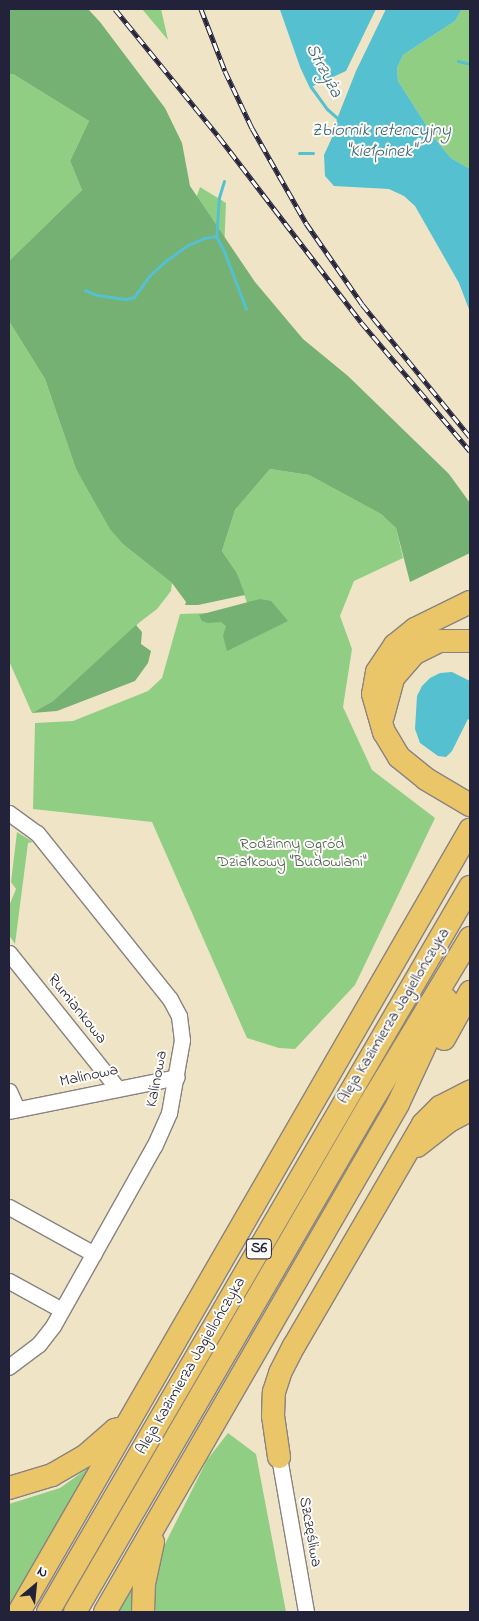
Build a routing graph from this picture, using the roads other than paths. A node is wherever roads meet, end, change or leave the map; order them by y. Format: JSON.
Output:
{"nodes":[{"id":1,"x":470,"y":602,"type":"edge"},
{"id":2,"x":470,"y":641,"type":"edge"},
{"id":3,"x":381,"y":724,"type":"junction"},
{"id":4,"x":470,"y":805,"type":"edge"},
{"id":5,"x":9,"y":814,"type":"edge"},
{"id":6,"x":470,"y":830,"type":"edge"},
{"id":7,"x":470,"y":887,"type":"edge"},
{"id":8,"x":466,"y":945,"type":"edge"},
{"id":9,"x":9,"y":952,"type":"edge"},
{"id":10,"x":470,"y":992,"type":"edge"},
{"id":11,"x":177,"y":1077,"type":"junction"},
{"id":12,"x":117,"y":1088,"type":"junction"},
{"id":13,"x":9,"y":1091,"type":"edge"},
{"id":14,"x":470,"y":1092,"type":"edge"},
{"id":15,"x":398,"y":1104,"type":"junction"},
{"id":16,"x":13,"y":1110,"type":"edge"},
{"id":17,"x":470,"y":1110,"type":"edge"},
{"id":18,"x":406,"y":1154,"type":"junction"},
{"id":19,"x":9,"y":1207,"type":"edge"},
{"id":20,"x":94,"y":1254,"type":"junction"},
{"id":21,"x":9,"y":1281,"type":"edge"},
{"id":22,"x":62,"y":1310,"type":"junction"},
{"id":23,"x":9,"y":1367,"type":"edge"},
{"id":24,"x":125,"y":1428,"type":"junction"},
{"id":25,"x":280,"y":1457,"type":"joint"},
{"id":26,"x":9,"y":1488,"type":"edge"},
{"id":27,"x":158,"y":1521,"type":"junction"},
{"id":28,"x":19,"y":1612,"type":"edge"},
{"id":29,"x":48,"y":1612,"type":"edge"},
{"id":30,"x":75,"y":1612,"type":"edge"},
{"id":31,"x":105,"y":1612,"type":"edge"},
{"id":32,"x":142,"y":1612,"type":"edge"},
{"id":33,"x":306,"y":1612,"type":"edge"}],
"edges":[{"from":1,"to":3,"type":"highway"},
{"from":2,"to":3,"type":"highway"},
{"from":3,"to":4,"type":"highway"},
{"from":5,"to":11,"type":"street","name":"Kalinowa"},
{"from":6,"to":24,"type":"highway"},
{"from":7,"to":29,"type":"highway","name":"Aleja Kazimierza Jagiellończyka","number":"S6"},
{"from":8,"to":15,"type":"highway"},
{"from":8,"to":30,"type":"highway","name":"Aleja Kazimierza Jagiellończyka","number":"S6"},
{"from":9,"to":12,"type":"street","name":"Rumiankowa"},
{"from":10,"to":15,"type":"highway"},
{"from":11,"to":12,"type":"street","name":"Malinowa"},
{"from":11,"to":20,"type":"street","name":"Kalinowa"},
{"from":12,"to":16,"type":"street","name":"Malinowa"},
{"from":13,"to":16,"type":"street"},
{"from":14,"to":18,"type":"highway"},
{"from":15,"to":27,"type":"highway"},
{"from":17,"to":18,"type":"highway"},
{"from":18,"to":25,"type":"highway"},
{"from":19,"to":20,"type":"street"},
{"from":20,"to":22,"type":"street","name":"Kalinowa"},
{"from":21,"to":22,"type":"street"},
{"from":22,"to":23,"type":"street","name":"Kalinowa"},
{"from":24,"to":26,"type":"highway"},
{"from":24,"to":28,"type":"highway"},
{"from":25,"to":33,"type":"street","name":"Szczęśliwa"},
{"from":27,"to":31,"type":"highway"},
{"from":27,"to":32,"type":"highway"}]}
